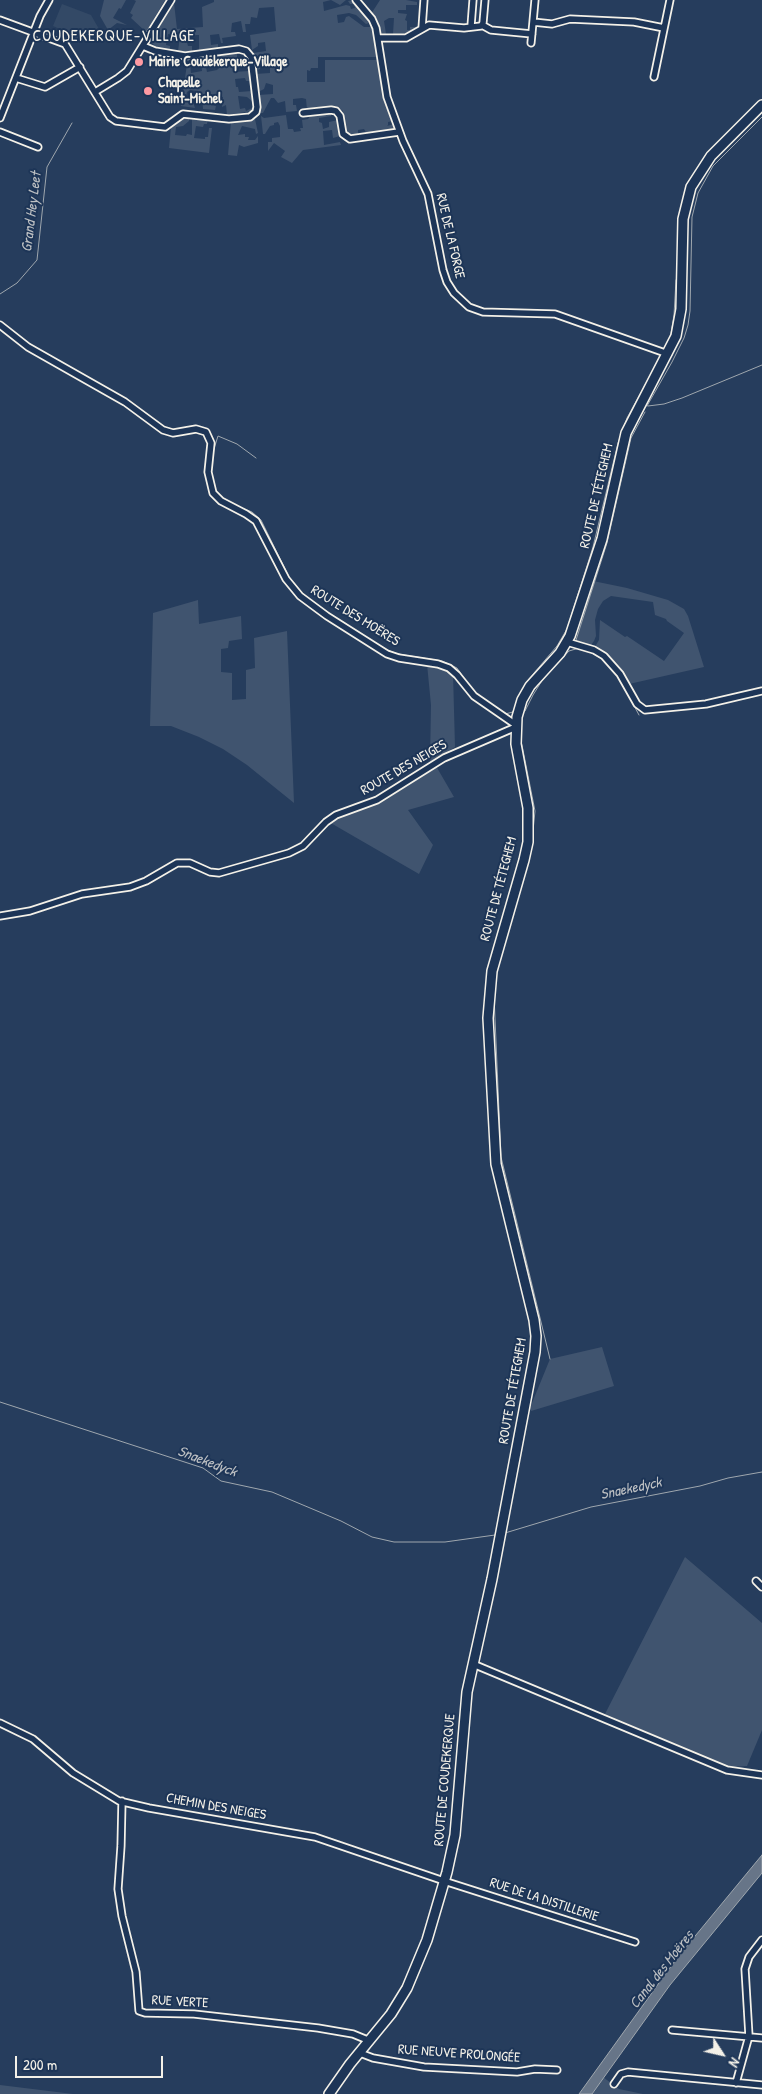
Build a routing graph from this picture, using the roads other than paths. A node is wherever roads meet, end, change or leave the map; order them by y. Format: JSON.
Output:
{"nodes":[{"id":1,"x":48,"y":0,"type":"edge"},
{"id":2,"x":171,"y":0,"type":"edge"},
{"id":3,"x":356,"y":0,"type":"edge"},
{"id":4,"x":424,"y":0,"type":"edge"},
{"id":5,"x":473,"y":0,"type":"edge"},
{"id":6,"x":485,"y":0,"type":"edge"},
{"id":7,"x":535,"y":0,"type":"edge"},
{"id":8,"x":670,"y":0,"type":"edge"},
{"id":9,"x":0,"y":20,"type":"edge"},
{"id":10,"x":533,"y":22,"type":"junction"},
{"id":11,"x":482,"y":25,"type":"junction"},
{"id":12,"x":471,"y":26,"type":"junction"},
{"id":13,"x":422,"y":28,"type":"junction"},
{"id":14,"x":664,"y":28,"type":"junction"},
{"id":15,"x":34,"y":32,"type":"junction"},
{"id":16,"x":532,"y":34,"type":"junction"},
{"id":17,"x":378,"y":38,"type":"junction"},
{"id":18,"x":530,"y":43,"type":"dead end"},
{"id":19,"x":143,"y":46,"type":"junction"},
{"id":20,"x":80,"y":67,"type":"junction"},
{"id":21,"x":654,"y":77,"type":"dead end"},
{"id":22,"x":16,"y":78,"type":"junction"},
{"id":23,"x":95,"y":92,"type":"junction"},
{"id":24,"x":762,"y":105,"type":"edge"},
{"id":25,"x":303,"y":113,"type":"dead end"},
{"id":26,"x":0,"y":118,"type":"edge"},
{"id":27,"x":0,"y":132,"type":"edge"},
{"id":28,"x":399,"y":132,"type":"junction"},
{"id":29,"x":38,"y":147,"type":"dead end"},
{"id":30,"x":0,"y":325,"type":"edge"},
{"id":31,"x":668,"y":354,"type":"junction"},
{"id":32,"x":567,"y":642,"type":"junction"},
{"id":33,"x":762,"y":690,"type":"edge"},
{"id":34,"x":516,"y":726,"type":"junction"},
{"id":35,"x":0,"y":916,"type":"edge"},
{"id":36,"x":502,"y":1528,"type":"joint"},
{"id":37,"x":756,"y":1581,"type":"dead end"},
{"id":38,"x":762,"y":1587,"type":"edge"},
{"id":39,"x":473,"y":1664,"type":"junction"},
{"id":40,"x":0,"y":1723,"type":"edge"},
{"id":41,"x":762,"y":1775,"type":"edge"},
{"id":42,"x":122,"y":1801,"type":"junction"},
{"id":43,"x":444,"y":1881,"type":"junction"},
{"id":44,"x":762,"y":1940,"type":"edge"},
{"id":45,"x":635,"y":1942,"type":"dead end"},
{"id":46,"x":672,"y":2030,"type":"dead end"},
{"id":47,"x":749,"y":2036,"type":"junction"},
{"id":48,"x":762,"y":2038,"type":"edge"},
{"id":49,"x":370,"y":2041,"type":"junction"},
{"id":50,"x":360,"y":2052,"type":"junction"},
{"id":51,"x":557,"y":2070,"type":"dead end"},
{"id":52,"x":736,"y":2083,"type":"junction"},
{"id":53,"x":614,"y":2084,"type":"dead end"},
{"id":54,"x":762,"y":2085,"type":"edge"},
{"id":55,"x":329,"y":2094,"type":"edge"}],
"edges":[{"from":1,"to":15,"type":"street"},
{"from":2,"to":19,"type":"street"},
{"from":3,"to":17,"type":"street","name":"RUE DE LA FORGE"},
{"from":4,"to":13,"type":"street"},
{"from":5,"to":12,"type":"street"},
{"from":6,"to":11,"type":"street"},
{"from":7,"to":10,"type":"street"},
{"from":8,"to":14,"type":"street"},
{"from":9,"to":15,"type":"street"},
{"from":10,"to":14,"type":"street"},
{"from":10,"to":16,"type":"street"},
{"from":11,"to":12,"type":"street"},
{"from":11,"to":16,"type":"street"},
{"from":12,"to":13,"type":"street"},
{"from":13,"to":17,"type":"street"},
{"from":14,"to":21,"type":"street"},
{"from":15,"to":20,"type":"street"},
{"from":15,"to":22,"type":"street"},
{"from":16,"to":18,"type":"street"},
{"from":17,"to":28,"type":"street","name":"RUE DE LA FORGE"},
{"from":19,"to":23,"type":"street"},
{"from":19,"to":23,"type":"street"},
{"from":20,"to":22,"type":"street"},
{"from":20,"to":23,"type":"street"},
{"from":22,"to":26,"type":"street"},
{"from":24,"to":31,"type":"main road","name":"ROUTE DE TÉTEGHEM"},
{"from":25,"to":28,"type":"street"},
{"from":27,"to":29,"type":"street"},
{"from":28,"to":31,"type":"street","name":"RUE DE LA FORGE"},
{"from":30,"to":34,"type":"street","name":"ROUTE DES MOËRES"},
{"from":31,"to":32,"type":"main road","name":"ROUTE DE TÉTEGHEM"},
{"from":32,"to":33,"type":"street"},
{"from":32,"to":34,"type":"main road","name":"ROUTE DE TÉTEGHEM"},
{"from":34,"to":35,"type":"street","name":"ROUTE DES NEIGES"},
{"from":34,"to":36,"type":"main road","name":"ROUTE DE TÉTEGHEM"},
{"from":36,"to":39,"type":"main road","name":"ROUTE DE COUDEKERQUE"},
{"from":37,"to":38,"type":"street"},
{"from":39,"to":41,"type":"street"},
{"from":39,"to":43,"type":"main road","name":"ROUTE DE COUDEKERQUE"},
{"from":40,"to":42,"type":"street","name":"CHEMIN DES NEIGES"},
{"from":42,"to":43,"type":"street","name":"CHEMIN DES NEIGES"},
{"from":42,"to":49,"type":"street","name":"RUE VERTE"},
{"from":43,"to":45,"type":"street","name":"RUE DE LA DISTILLERIE"},
{"from":43,"to":49,"type":"main road","name":"ROUTE DE COUDEKERQUE"},
{"from":44,"to":47,"type":"street"},
{"from":46,"to":47,"type":"street"},
{"from":47,"to":48,"type":"street"},
{"from":47,"to":52,"type":"street"},
{"from":49,"to":50,"type":"main road","name":"ROUTE DE COUDEKERQUE"},
{"from":50,"to":51,"type":"street","name":"RUE NEUVE PROLONGÉE"},
{"from":50,"to":55,"type":"main road","name":"ROUTE DE COUDEKERQUE"},
{"from":52,"to":53,"type":"street"},
{"from":52,"to":54,"type":"street"}]}
